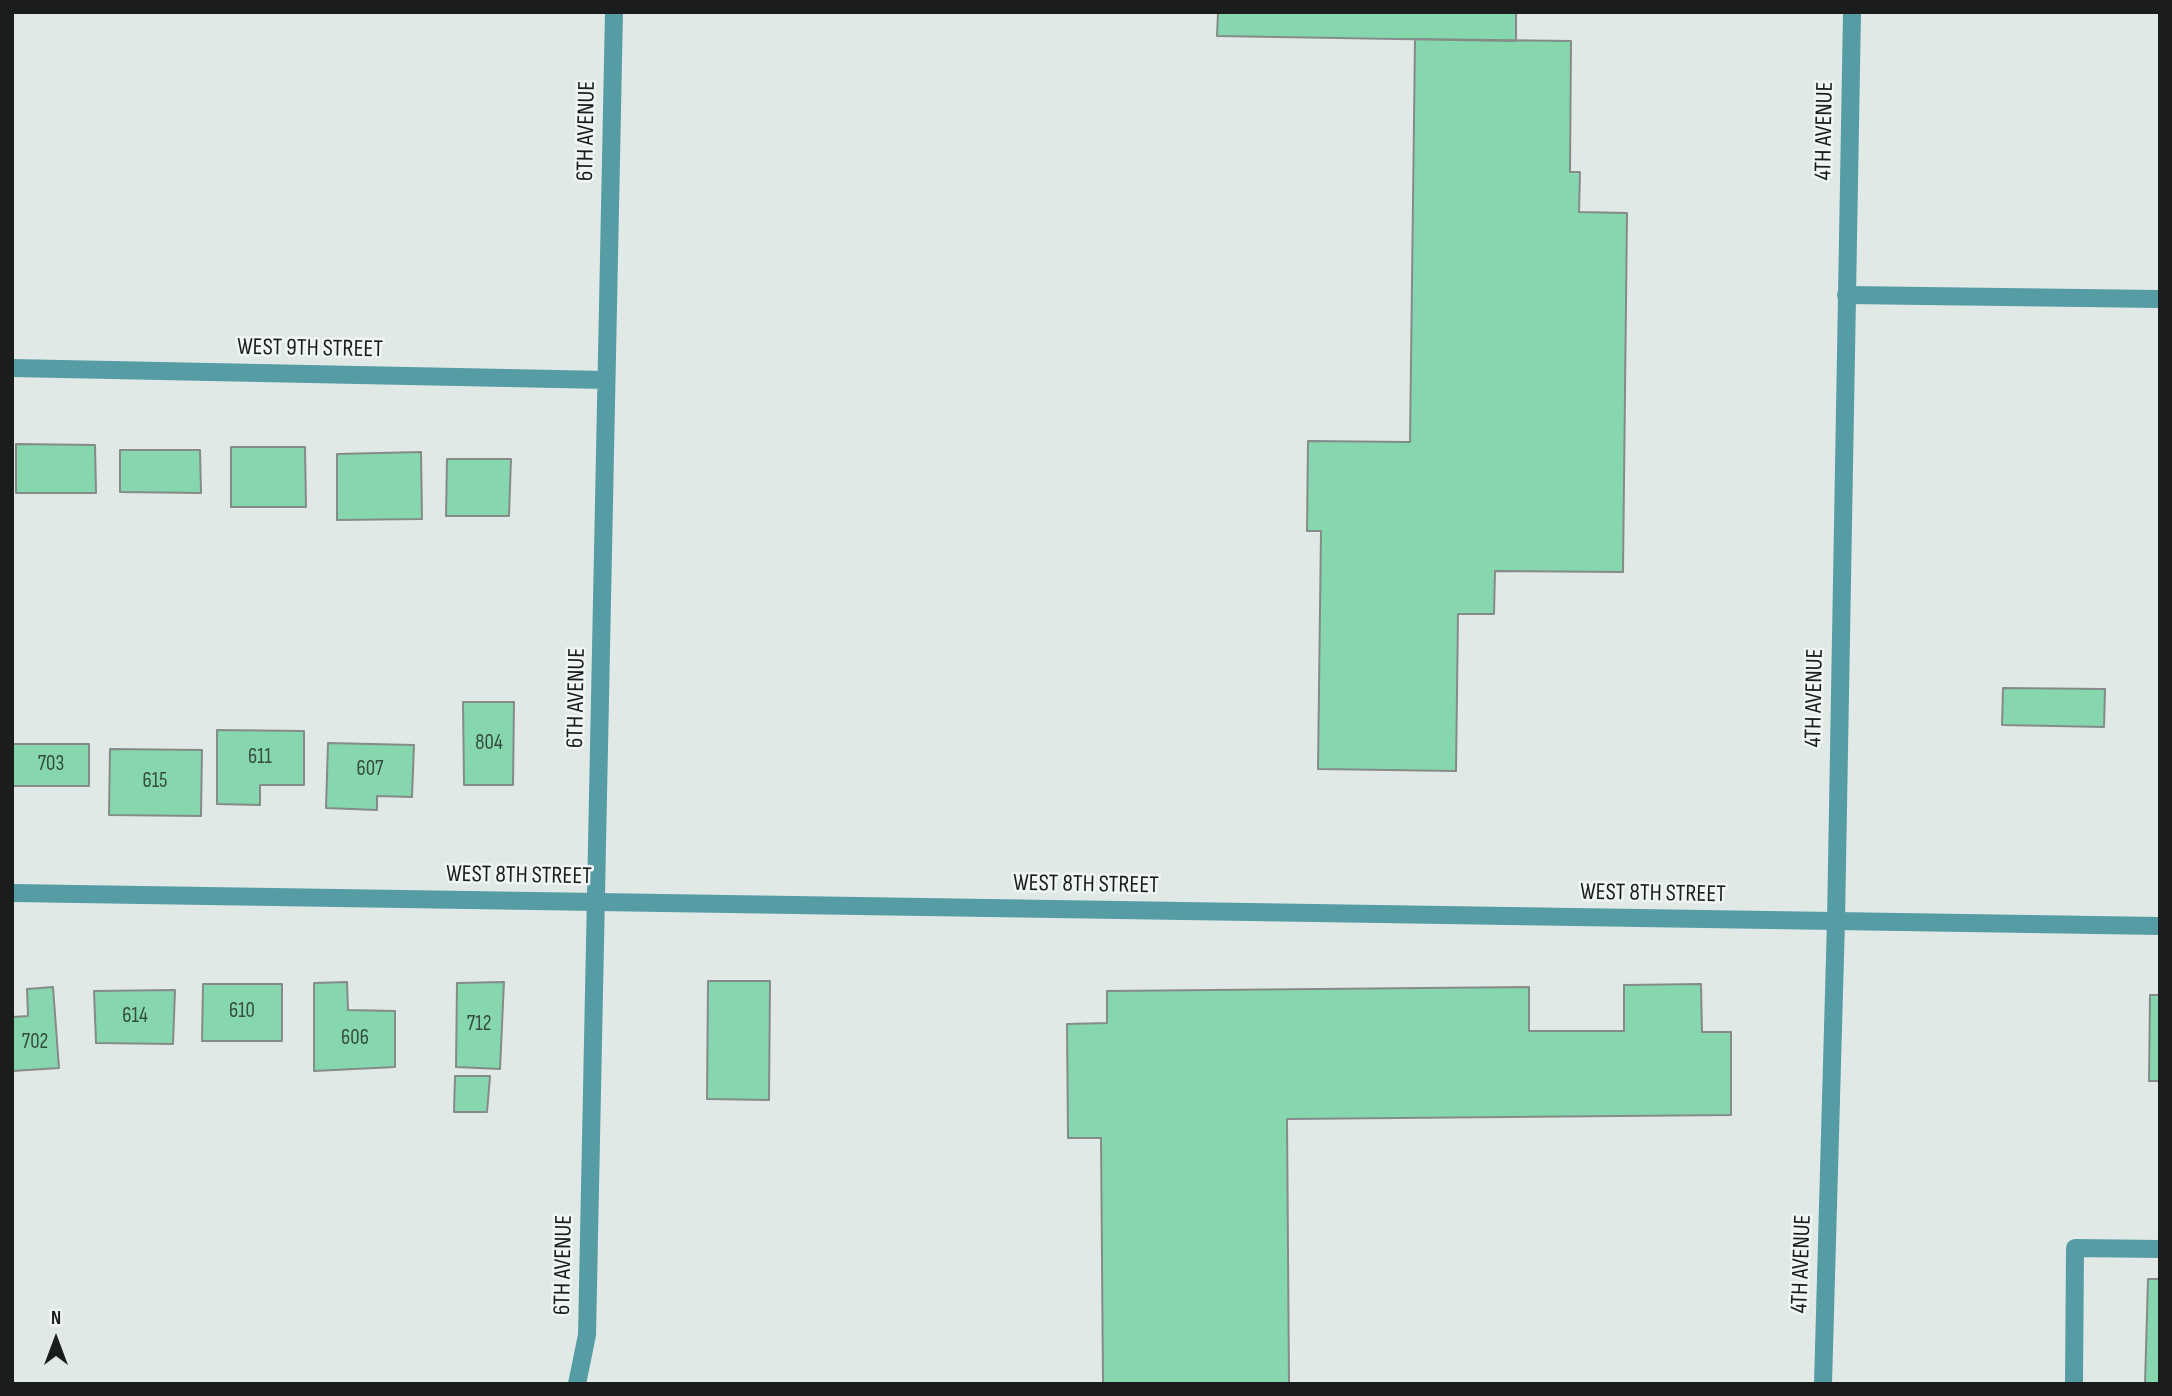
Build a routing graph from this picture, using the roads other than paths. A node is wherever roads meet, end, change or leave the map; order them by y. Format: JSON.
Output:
{"nodes":[{"id":1,"x":614,"y":12,"type":"edge"},
{"id":2,"x":1852,"y":12,"type":"edge"},
{"id":3,"x":1846,"y":295,"type":"junction"},
{"id":4,"x":2160,"y":299,"type":"edge"},
{"id":5,"x":12,"y":368,"type":"edge"},
{"id":6,"x":607,"y":380,"type":"junction"},
{"id":7,"x":12,"y":893,"type":"edge"},
{"id":8,"x":598,"y":901,"type":"junction"},
{"id":9,"x":1836,"y":921,"type":"junction"},
{"id":10,"x":2160,"y":926,"type":"edge"},
{"id":11,"x":2160,"y":1248,"type":"edge"},
{"id":12,"x":577,"y":1384,"type":"edge"},
{"id":13,"x":1823,"y":1384,"type":"edge"},
{"id":14,"x":2074,"y":1384,"type":"edge"}],
"edges":[{"from":1,"to":6,"type":"street","name":"6TH AVENUE"},
{"from":2,"to":3,"type":"street","name":"4TH AVENUE"},
{"from":3,"to":4,"type":"street"},
{"from":3,"to":9,"type":"street","name":"4TH AVENUE"},
{"from":5,"to":6,"type":"street","name":"WEST 9TH STREET"},
{"from":6,"to":8,"type":"street","name":"6TH AVENUE"},
{"from":7,"to":8,"type":"street","name":"WEST 8TH STREET"},
{"from":8,"to":9,"type":"street","name":"WEST 8TH STREET"},
{"from":8,"to":12,"type":"street","name":"6TH AVENUE"},
{"from":9,"to":10,"type":"street","name":"WEST 8TH STREET"},
{"from":9,"to":13,"type":"street","name":"4TH AVENUE"},
{"from":11,"to":14,"type":"street"}]}
